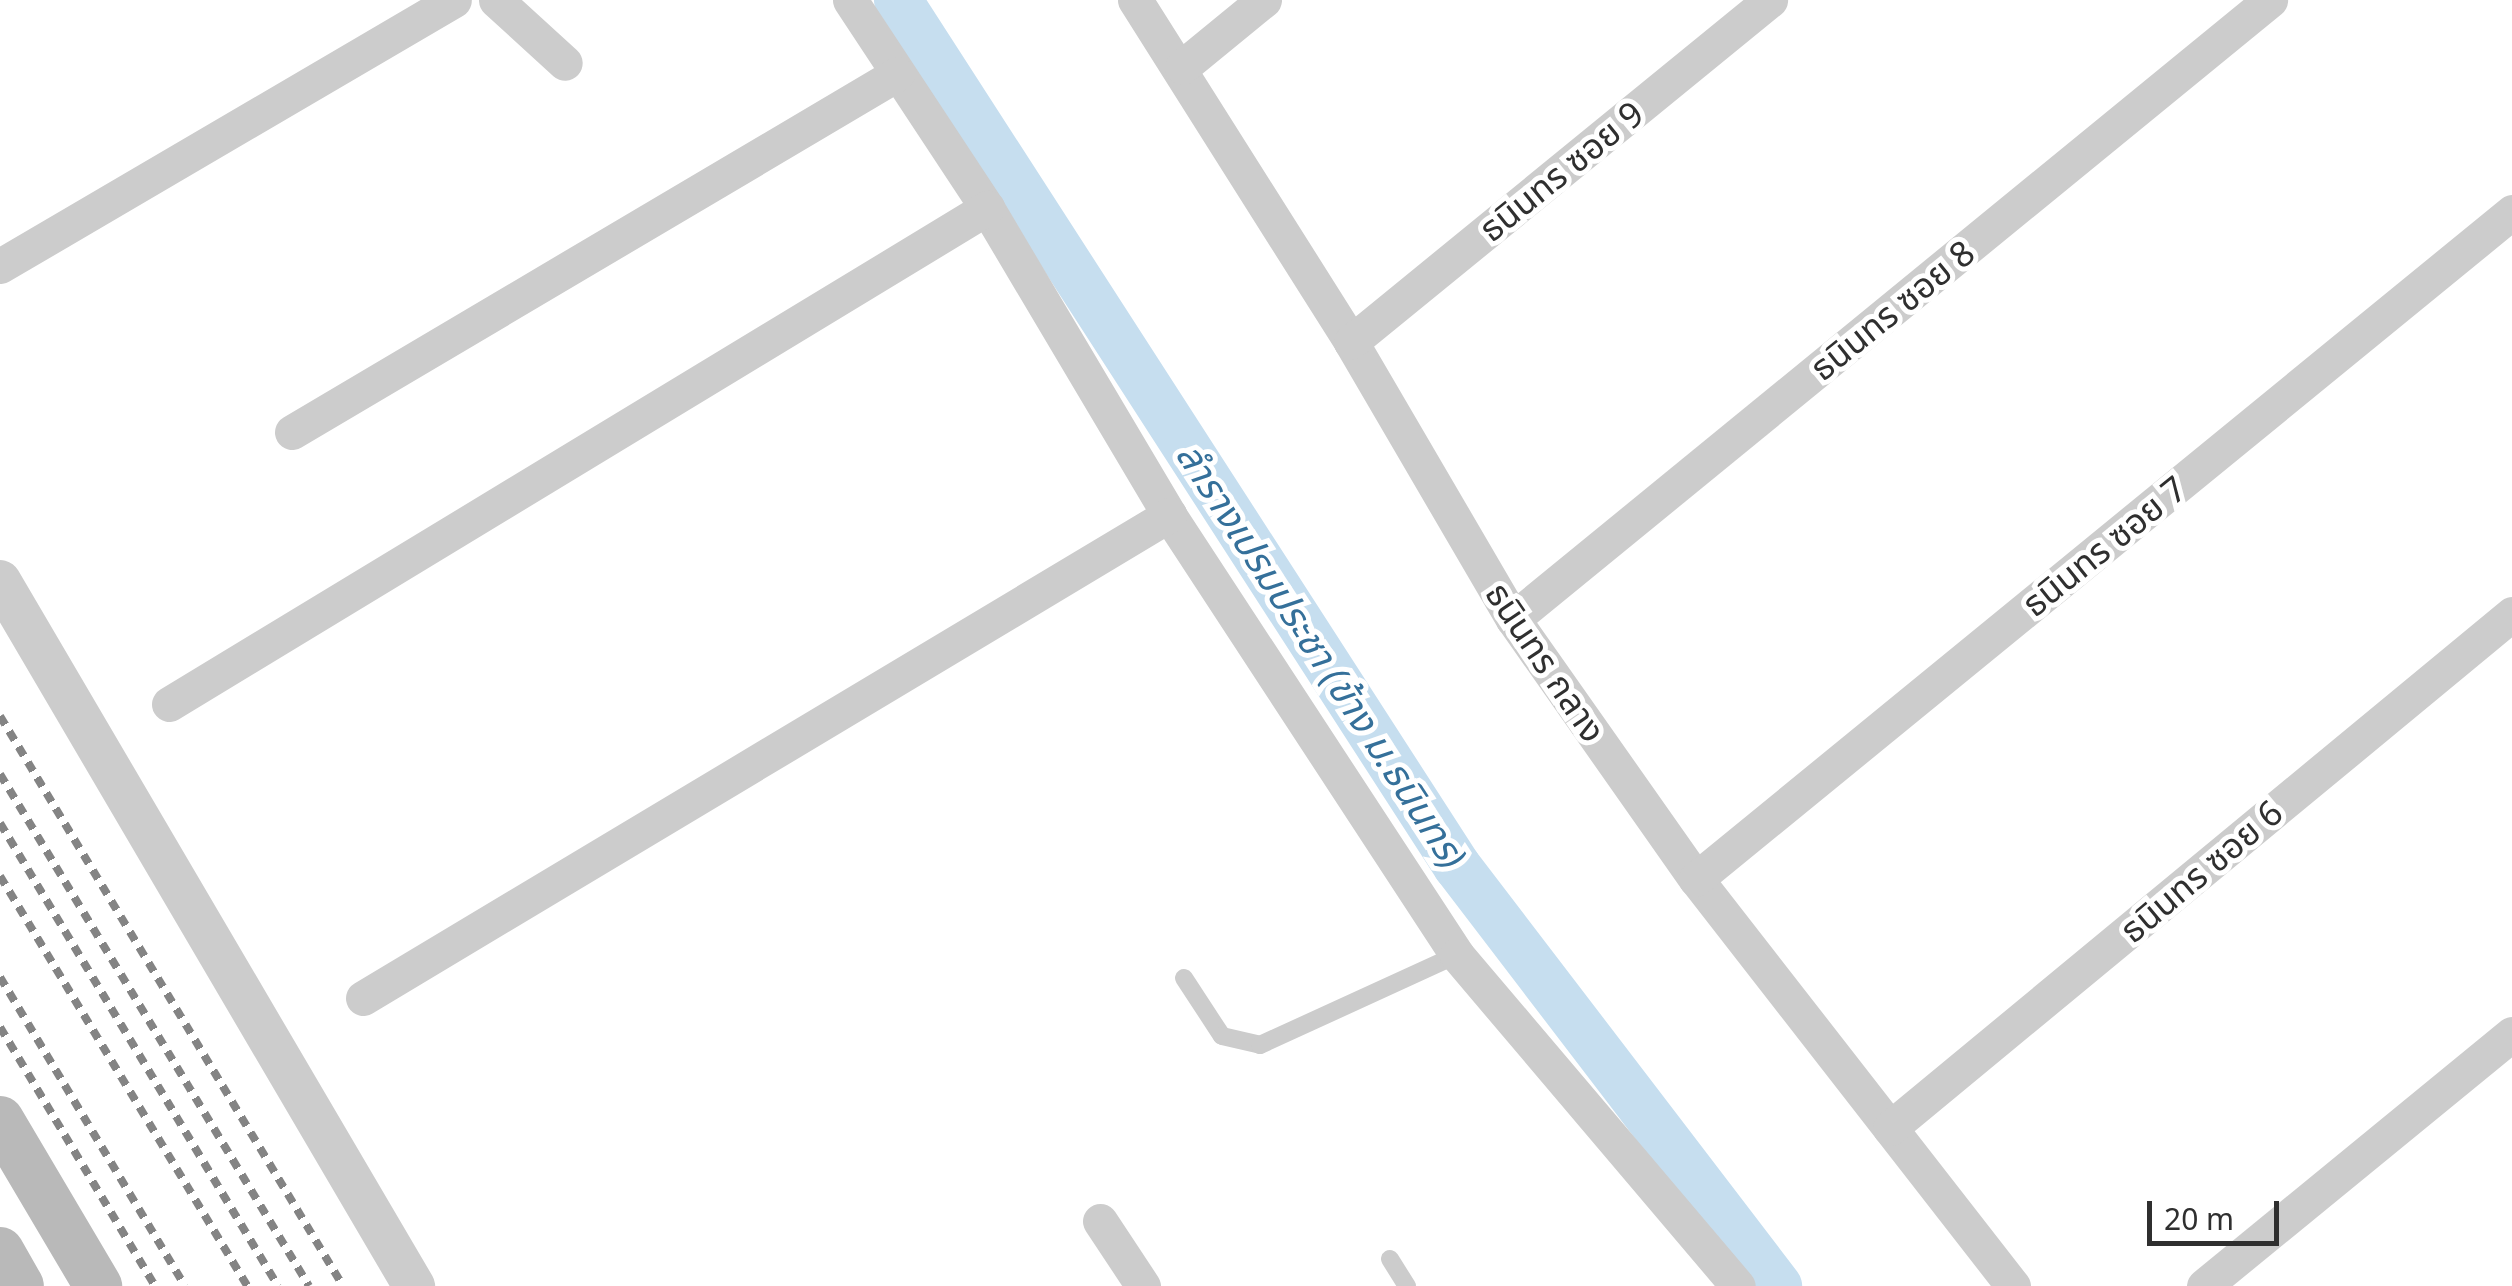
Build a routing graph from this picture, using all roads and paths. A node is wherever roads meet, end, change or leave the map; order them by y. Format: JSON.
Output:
{"nodes":[{"id":1,"x":454,"y":0,"type":"edge"},
{"id":2,"x":496,"y":0,"type":"edge"},
{"id":3,"x":850,"y":0,"type":"edge"},
{"id":4,"x":1134,"y":0,"type":"edge"},
{"id":5,"x":1264,"y":0,"type":"edge"},
{"id":6,"x":1770,"y":0,"type":"edge"},
{"id":7,"x":2270,"y":0,"type":"edge"},
{"id":8,"x":565,"y":63,"type":"dead end"},
{"id":9,"x":1182,"y":67,"type":"junction"},
{"id":10,"x":897,"y":74,"type":"junction"},
{"id":11,"x":986,"y":208,"type":"junction"},
{"id":12,"x":2512,"y":212,"type":"edge"},
{"id":13,"x":0,"y":266,"type":"edge"},
{"id":14,"x":1351,"y":342,"type":"junction"},
{"id":15,"x":292,"y":432,"type":"dead end"},
{"id":16,"x":1169,"y":515,"type":"junction"},
{"id":17,"x":0,"y":582,"type":"edge"},
{"id":18,"x":2512,"y":614,"type":"edge"},
{"id":19,"x":1513,"y":619,"type":"junction"},
{"id":20,"x":169,"y":704,"type":"dead end"},
{"id":21,"x":1696,"y":879,"type":"junction"},
{"id":22,"x":1457,"y":955,"type":"junction"},
{"id":23,"x":1184,"y":978,"type":"dead end"},
{"id":24,"x":363,"y":998,"type":"dead end"},
{"id":25,"x":2512,"y":1034,"type":"edge"},
{"id":26,"x":0,"y":1120,"type":"edge"},
{"id":27,"x":1890,"y":1128,"type":"junction"},
{"id":28,"x":1100,"y":1222,"type":"dead end"},
{"id":29,"x":0,"y":1252,"type":"edge"},
{"id":30,"x":1390,"y":1259,"type":"dead end"},
{"id":31,"x":20,"y":1286,"type":"edge"},
{"id":32,"x":98,"y":1286,"type":"edge"},
{"id":33,"x":414,"y":1286,"type":"edge"},
{"id":34,"x":1143,"y":1286,"type":"edge"},
{"id":35,"x":1407,"y":1286,"type":"edge"},
{"id":36,"x":1738,"y":1286,"type":"edge"},
{"id":37,"x":2013,"y":1286,"type":"edge"},
{"id":38,"x":2204,"y":1286,"type":"edge"}],
"edges":[{"from":1,"to":13,"type":"street"},
{"from":2,"to":8,"type":"street"},
{"from":3,"to":10,"type":"street"},
{"from":4,"to":9,"type":"street","name":"ธนินทร กลาง"},
{"from":5,"to":9,"type":"street"},
{"from":6,"to":14,"type":"street","name":"ธนินทร ซอย 9"},
{"from":7,"to":19,"type":"street","name":"ธนินทร ซอย 8"},
{"from":9,"to":14,"type":"street","name":"ธนินทร กลาง"},
{"from":10,"to":11,"type":"street"},
{"from":10,"to":15,"type":"street"},
{"from":11,"to":16,"type":"street"},
{"from":11,"to":20,"type":"street"},
{"from":12,"to":21,"type":"street","name":"ธนินทร ซอย 7"},
{"from":14,"to":19,"type":"street","name":"ธนินทร กลาง"},
{"from":16,"to":22,"type":"street"},
{"from":16,"to":24,"type":"street"},
{"from":17,"to":33,"type":"street"},
{"from":18,"to":27,"type":"street","name":"ธนินทร ซอย 6"},
{"from":19,"to":21,"type":"street","name":"ธนินทร กลาง"},
{"from":21,"to":27,"type":"street","name":"ธนินทร กลาง"},
{"from":22,"to":23,"type":"lane"},
{"from":22,"to":36,"type":"street"},
{"from":25,"to":38,"type":"street"},
{"from":26,"to":32,"type":"main road"},
{"from":27,"to":37,"type":"street","name":"ธนินทร กลาง"},
{"from":28,"to":34,"type":"street"},
{"from":29,"to":31,"type":"main road"},
{"from":30,"to":35,"type":"lane"}]}
